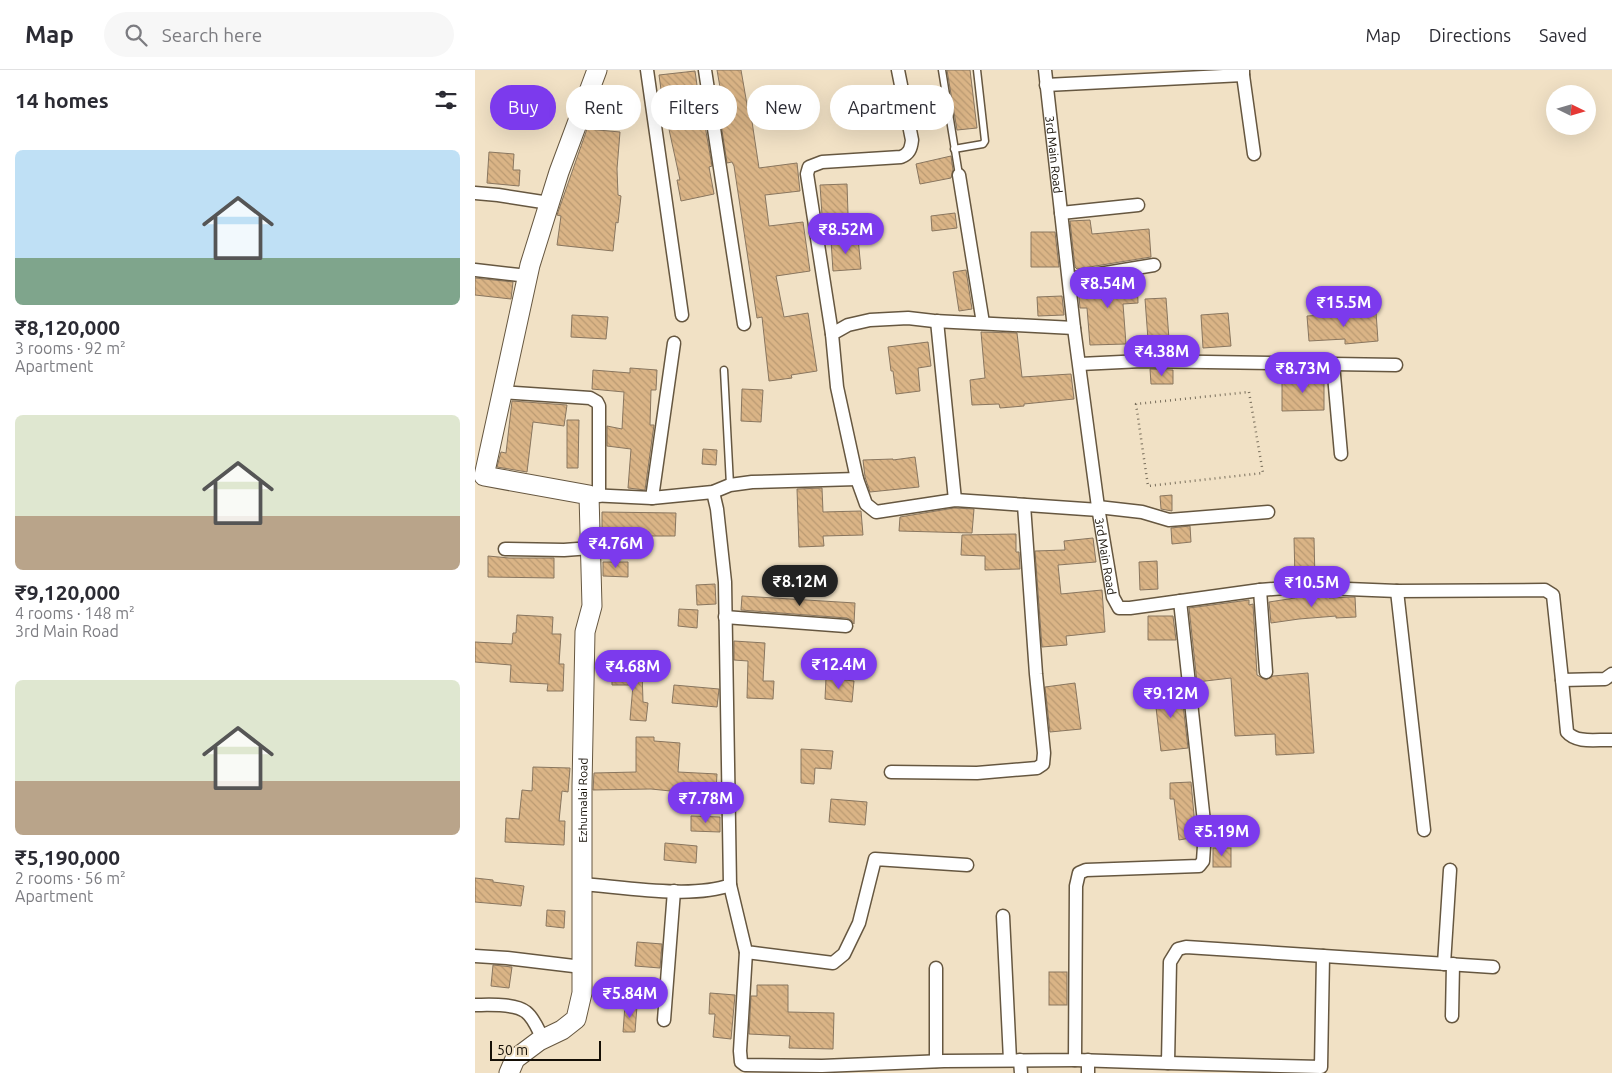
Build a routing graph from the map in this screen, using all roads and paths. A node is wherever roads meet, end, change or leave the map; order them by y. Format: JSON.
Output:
{"nodes":[{"id":1,"x":597,"y":70,"type":"edge"},
{"id":2,"x":647,"y":70,"type":"edge"},
{"id":3,"x":705,"y":70,"type":"edge"},
{"id":4,"x":898,"y":70,"type":"edge"},
{"id":5,"x":942,"y":70,"type":"edge"},
{"id":6,"x":977,"y":70,"type":"edge"},
{"id":7,"x":1045,"y":70,"type":"edge"},
{"id":8,"x":1243,"y":72,"type":"edge"},
{"id":9,"x":1046,"y":85,"type":"junction"},
{"id":10,"x":954,"y":149,"type":"junction"},
{"id":11,"x":1254,"y":154,"type":"dead end"},
{"id":12,"x":959,"y":175,"type":"joint"},
{"id":13,"x":475,"y":194,"type":"edge"},
{"id":14,"x":549,"y":204,"type":"junction"},
{"id":15,"x":1138,"y":205,"type":"dead end"},
{"id":16,"x":1061,"y":213,"type":"junction"},
{"id":17,"x":1155,"y":265,"type":"dead end"},
{"id":18,"x":475,"y":270,"type":"edge"},
{"id":19,"x":528,"y":276,"type":"junction"},
{"id":20,"x":1069,"y":279,"type":"junction"},
{"id":21,"x":682,"y":315,"type":"dead end"},
{"id":22,"x":937,"y":321,"type":"junction"},
{"id":23,"x":983,"y":323,"type":"junction"},
{"id":24,"x":744,"y":324,"type":"dead end"},
{"id":25,"x":1074,"y":328,"type":"junction"},
{"id":26,"x":831,"y":334,"type":"junction"},
{"id":27,"x":674,"y":342,"type":"dead end"},
{"id":28,"x":1080,"y":364,"type":"junction"},
{"id":29,"x":1333,"y":364,"type":"junction"},
{"id":30,"x":1396,"y":365,"type":"dead end"},
{"id":31,"x":725,"y":370,"type":"dead end"},
{"id":32,"x":502,"y":392,"type":"junction"},
{"id":33,"x":1249,"y":392,"type":"joint"},
{"id":34,"x":1341,"y":454,"type":"dead end"},
{"id":35,"x":479,"y":476,"type":"edge"},
{"id":36,"x":857,"y":479,"type":"junction"},
{"id":37,"x":730,"y":485,"type":"junction"},
{"id":38,"x":713,"y":492,"type":"junction"},
{"id":39,"x":594,"y":496,"type":"junction"},
{"id":40,"x":652,"y":498,"type":"junction"},
{"id":41,"x":955,"y":500,"type":"junction"},
{"id":42,"x":1024,"y":505,"type":"junction"},
{"id":43,"x":1099,"y":509,"type":"junction"},
{"id":44,"x":1268,"y":512,"type":"dead end"},
{"id":45,"x":591,"y":548,"type":"junction"},
{"id":46,"x":505,"y":549,"type":"dead end"},
{"id":47,"x":1260,"y":590,"type":"junction"},
{"id":48,"x":1397,"y":591,"type":"junction"},
{"id":49,"x":1180,"y":601,"type":"junction"},
{"id":50,"x":725,"y":617,"type":"junction"},
{"id":51,"x":845,"y":626,"type":"dead end"},
{"id":52,"x":1266,"y":672,"type":"dead end"},
{"id":53,"x":1612,"y":674,"type":"edge"},
{"id":54,"x":1562,"y":680,"type":"junction"},
{"id":55,"x":1612,"y":740,"type":"edge"},
{"id":56,"x":891,"y":772,"type":"dead end"},
{"id":57,"x":1424,"y":830,"type":"dead end"},
{"id":58,"x":967,"y":865,"type":"dead end"},
{"id":59,"x":1449,"y":870,"type":"dead end"},
{"id":60,"x":583,"y":884,"type":"junction"},
{"id":61,"x":730,"y":885,"type":"junction"},
{"id":62,"x":674,"y":891,"type":"junction"},
{"id":63,"x":1003,"y":916,"type":"dead end"},
{"id":64,"x":746,"y":952,"type":"junction"},
{"id":65,"x":475,"y":956,"type":"edge"},
{"id":66,"x":1323,"y":956,"type":"junction"},
{"id":67,"x":1448,"y":964,"type":"junction"},
{"id":68,"x":582,"y":967,"type":"junction"},
{"id":69,"x":1493,"y":967,"type":"dead end"},
{"id":70,"x":936,"y":968,"type":"dead end"},
{"id":71,"x":475,"y":1005,"type":"edge"},
{"id":72,"x":1451,"y":1016,"type":"dead end"},
{"id":73,"x":664,"y":1020,"type":"dead end"},
{"id":74,"x":543,"y":1039,"type":"junction"},
{"id":75,"x":936,"y":1061,"type":"junction"},
{"id":76,"x":1168,"y":1063,"type":"junction"},
{"id":77,"x":1017,"y":1064,"type":"edge"},
{"id":78,"x":1084,"y":1064,"type":"edge"},
{"id":79,"x":509,"y":1073,"type":"edge"}],
"edges":[{"from":1,"to":14,"type":"street"},
{"from":2,"to":21,"type":"street"},
{"from":3,"to":24,"type":"street"},
{"from":4,"to":26,"type":"street"},
{"from":5,"to":10,"type":"lane"},
{"from":6,"to":10,"type":"lane"},
{"from":7,"to":9,"type":"street","name":"3rd Main Road"},
{"from":8,"to":9,"type":"street"},
{"from":8,"to":11,"type":"street"},
{"from":9,"to":16,"type":"street","name":"3rd Main Road"},
{"from":10,"to":12,"type":"lane"},
{"from":12,"to":23,"type":"street"},
{"from":13,"to":14,"type":"street"},
{"from":14,"to":19,"type":"street"},
{"from":15,"to":16,"type":"street"},
{"from":16,"to":20,"type":"street","name":"3rd Main Road"},
{"from":17,"to":20,"type":"street"},
{"from":18,"to":19,"type":"street"},
{"from":19,"to":32,"type":"street"},
{"from":20,"to":25,"type":"street","name":"3rd Main Road"},
{"from":22,"to":23,"type":"street"},
{"from":22,"to":26,"type":"street"},
{"from":22,"to":41,"type":"street"},
{"from":23,"to":25,"type":"street"},
{"from":25,"to":28,"type":"street","name":"3rd Main Road"},
{"from":26,"to":36,"type":"street"},
{"from":27,"to":40,"type":"street"},
{"from":28,"to":29,"type":"street"},
{"from":28,"to":43,"type":"street","name":"3rd Main Road"},
{"from":29,"to":30,"type":"street"},
{"from":29,"to":34,"type":"street"},
{"from":31,"to":37,"type":"lane"},
{"from":32,"to":35,"type":"street"},
{"from":32,"to":39,"type":"street"},
{"from":33,"to":33,"type":"path"},
{"from":35,"to":39,"type":"street"},
{"from":36,"to":37,"type":"street"},
{"from":36,"to":41,"type":"street"},
{"from":37,"to":38,"type":"street"},
{"from":38,"to":40,"type":"street"},
{"from":38,"to":50,"type":"street"},
{"from":39,"to":40,"type":"street"},
{"from":39,"to":45,"type":"street","name":"Ezhumalai Road"},
{"from":41,"to":42,"type":"street"},
{"from":42,"to":43,"type":"street"},
{"from":42,"to":56,"type":"street"},
{"from":43,"to":44,"type":"street"},
{"from":43,"to":49,"type":"street","name":"3rd Main Road"},
{"from":45,"to":46,"type":"street"},
{"from":45,"to":60,"type":"street","name":"Ezhumalai Road"},
{"from":47,"to":48,"type":"street","name":"3rd Main Road"},
{"from":47,"to":49,"type":"street","name":"3rd Main Road"},
{"from":47,"to":52,"type":"street"},
{"from":48,"to":54,"type":"street","name":"3rd Main Road"},
{"from":48,"to":57,"type":"street"},
{"from":49,"to":78,"type":"street"},
{"from":50,"to":51,"type":"street"},
{"from":50,"to":61,"type":"street"},
{"from":53,"to":54,"type":"street"},
{"from":54,"to":55,"type":"street"},
{"from":58,"to":64,"type":"street"},
{"from":59,"to":67,"type":"street"},
{"from":60,"to":62,"type":"street"},
{"from":60,"to":68,"type":"street","name":"Ezhumalai Road"},
{"from":61,"to":62,"type":"street"},
{"from":61,"to":64,"type":"street"},
{"from":62,"to":73,"type":"street"},
{"from":63,"to":77,"type":"street"},
{"from":64,"to":75,"type":"street"},
{"from":65,"to":68,"type":"street"},
{"from":66,"to":67,"type":"street"},
{"from":66,"to":76,"type":"street"},
{"from":66,"to":76,"type":"street"},
{"from":67,"to":69,"type":"street"},
{"from":67,"to":72,"type":"street"},
{"from":68,"to":74,"type":"street","name":"Ezhumalai Road"},
{"from":70,"to":75,"type":"street"},
{"from":71,"to":74,"type":"street"},
{"from":74,"to":79,"type":"street","name":"Ezhumalai Road"},
{"from":75,"to":77,"type":"street"},
{"from":76,"to":78,"type":"street"},
{"from":77,"to":78,"type":"street"}]}
